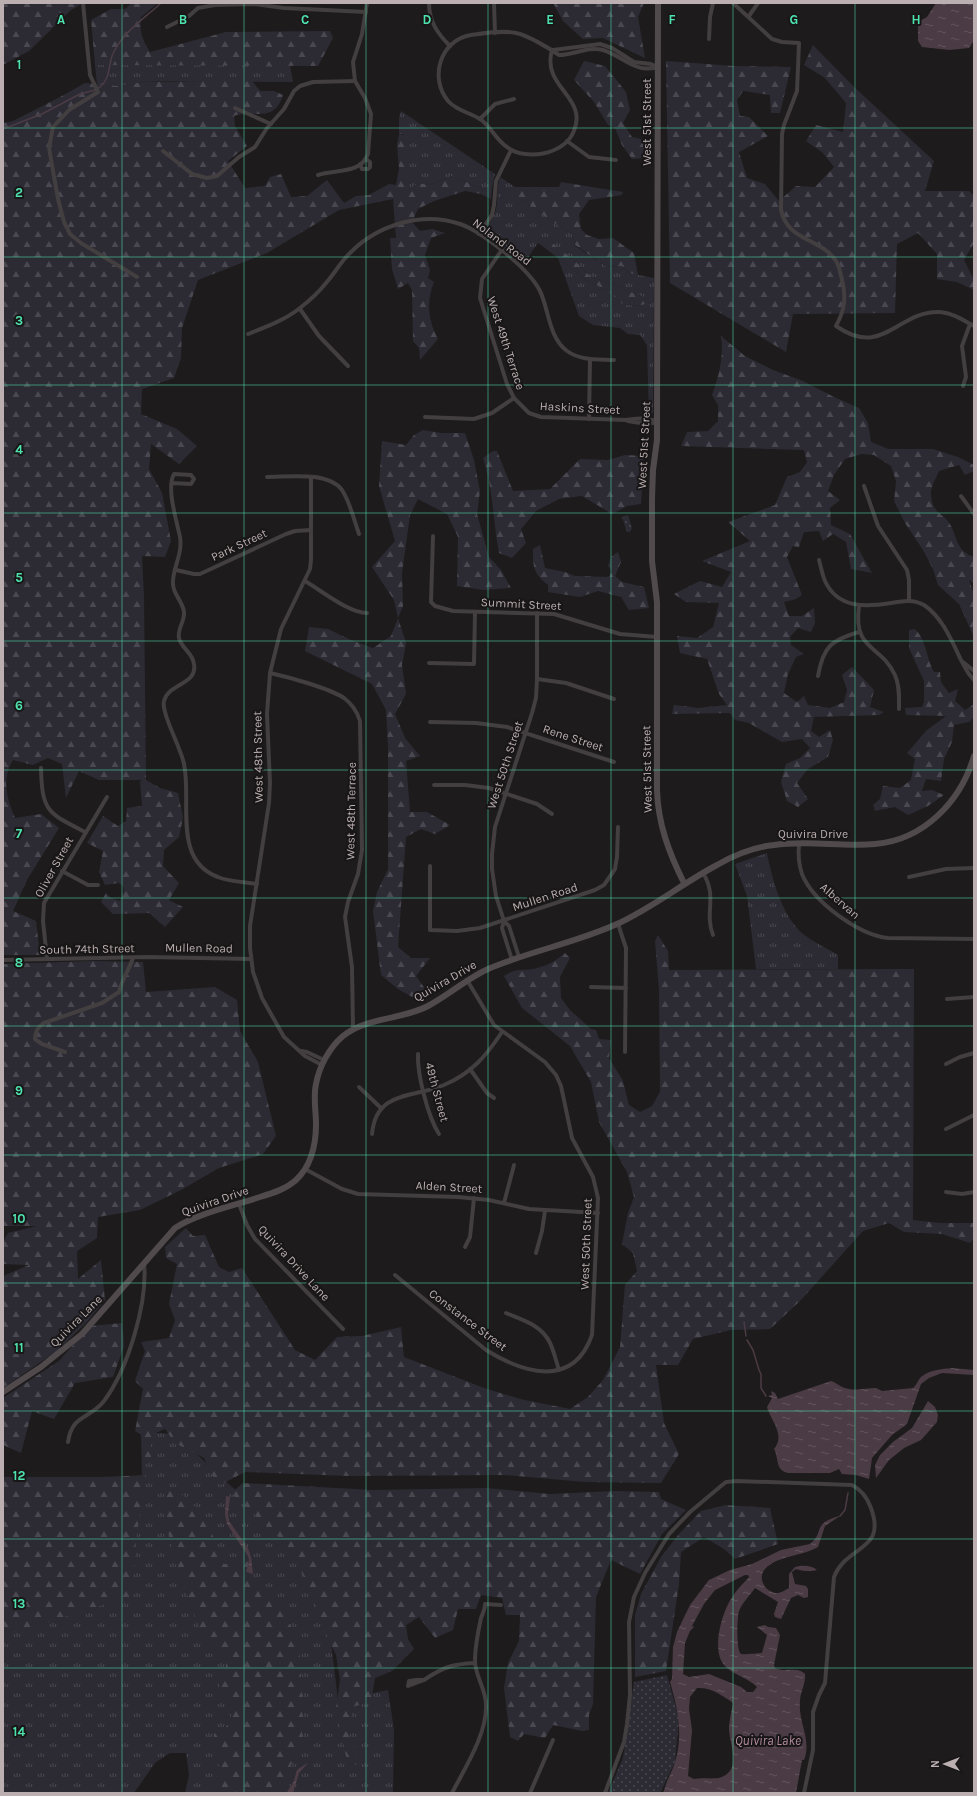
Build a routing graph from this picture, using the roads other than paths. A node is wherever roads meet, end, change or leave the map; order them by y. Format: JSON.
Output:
{"nodes":[{"id":1,"x":83,"y":3,"type":"edge"},
{"id":2,"x":196,"y":3,"type":"edge"},
{"id":3,"x":367,"y":3,"type":"edge"},
{"id":4,"x":429,"y":3,"type":"edge"},
{"id":5,"x":494,"y":3,"type":"edge"},
{"id":6,"x":658,"y":3,"type":"edge"},
{"id":7,"x":713,"y":3,"type":"edge"},
{"id":8,"x":733,"y":3,"type":"edge"},
{"id":9,"x":758,"y":3,"type":"edge"},
{"id":10,"x":198,"y":8,"type":"junction"},
{"id":11,"x":366,"y":12,"type":"junction"},
{"id":12,"x":749,"y":16,"type":"junction"},
{"id":13,"x":167,"y":27,"type":"dead end"},
{"id":14,"x":495,"y":33,"type":"junction"},
{"id":15,"x":709,"y":39,"type":"dead end"},
{"id":16,"x":450,"y":46,"type":"junction"},
{"id":17,"x":612,"y":48,"type":"junction"},
{"id":18,"x":581,"y":49,"type":"junction"},
{"id":19,"x":552,"y":50,"type":"junction"},
{"id":20,"x":609,"y":52,"type":"junction"},
{"id":21,"x":658,"y":67,"type":"junction"},
{"id":22,"x":355,"y":81,"type":"junction"},
{"id":23,"x":514,"y":98,"type":"dead end"},
{"id":24,"x":235,"y":108,"type":"dead end"},
{"id":25,"x":480,"y":119,"type":"junction"},
{"id":26,"x":271,"y":124,"type":"junction"},
{"id":27,"x":567,"y":141,"type":"junction"},
{"id":28,"x":511,"y":150,"type":"junction"},
{"id":29,"x":163,"y":151,"type":"dead end"},
{"id":30,"x":366,"y":159,"type":"junction"},
{"id":31,"x":616,"y":160,"type":"dead end"},
{"id":32,"x":360,"y":164,"type":"junction"},
{"id":33,"x":318,"y":175,"type":"dead end"},
{"id":34,"x":479,"y":234,"type":"junction"},
{"id":35,"x":501,"y":251,"type":"junction"},
{"id":36,"x":137,"y":277,"type":"dead end"},
{"id":37,"x":300,"y":309,"type":"junction"},
{"id":38,"x":972,"y":325,"type":"edge"},
{"id":39,"x":248,"y":334,"type":"dead end"},
{"id":40,"x":590,"y":359,"type":"junction"},
{"id":41,"x":614,"y":360,"type":"dead end"},
{"id":42,"x":348,"y":366,"type":"dead end"},
{"id":43,"x":963,"y":386,"type":"dead end"},
{"id":44,"x":514,"y":398,"type":"junction"},
{"id":45,"x":425,"y":417,"type":"dead end"},
{"id":46,"x":589,"y":419,"type":"junction"},
{"id":47,"x":657,"y":422,"type":"junction"},
{"id":48,"x":267,"y":477,"type":"dead end"},
{"id":49,"x":311,"y":477,"type":"junction"},
{"id":50,"x":172,"y":483,"type":"junction"},
{"id":51,"x":864,"y":486,"type":"dead end"},
{"id":52,"x":961,"y":496,"type":"dead end"},
{"id":53,"x":974,"y":514,"type":"edge"},
{"id":54,"x":311,"y":530,"type":"junction"},
{"id":55,"x":359,"y":534,"type":"dead end"},
{"id":56,"x":433,"y":536,"type":"dead end"},
{"id":57,"x":819,"y":560,"type":"dead end"},
{"id":58,"x":176,"y":570,"type":"junction"},
{"id":59,"x":305,"y":581,"type":"junction"},
{"id":60,"x":909,"y":600,"type":"junction"},
{"id":61,"x":859,"y":606,"type":"junction"},
{"id":62,"x":475,"y":612,"type":"junction"},
{"id":63,"x":368,"y":613,"type":"dead end"},
{"id":64,"x":537,"y":613,"type":"junction"},
{"id":65,"x":859,"y":632,"type":"junction"},
{"id":66,"x":657,"y":637,"type":"junction"},
{"id":67,"x":963,"y":662,"type":"junction"},
{"id":68,"x":429,"y":663,"type":"dead end"},
{"id":69,"x":974,"y":671,"type":"edge"},
{"id":70,"x":270,"y":673,"type":"junction"},
{"id":71,"x":818,"y":676,"type":"dead end"},
{"id":72,"x":974,"y":679,"type":"edge"},
{"id":73,"x":537,"y":680,"type":"junction"},
{"id":74,"x":614,"y":698,"type":"dead end"},
{"id":75,"x":899,"y":709,"type":"dead end"},
{"id":76,"x":430,"y":722,"type":"dead end"},
{"id":77,"x":526,"y":733,"type":"junction"},
{"id":78,"x":974,"y":756,"type":"edge"},
{"id":79,"x":614,"y":762,"type":"dead end"},
{"id":80,"x":41,"y":768,"type":"dead end"},
{"id":81,"x":434,"y":785,"type":"dead end"},
{"id":82,"x":506,"y":794,"type":"junction"},
{"id":83,"x":107,"y":797,"type":"dead end"},
{"id":84,"x":552,"y":814,"type":"dead end"},
{"id":85,"x":618,"y":827,"type":"dead end"},
{"id":86,"x":85,"y":832,"type":"junction"},
{"id":87,"x":799,"y":844,"type":"junction"},
{"id":88,"x":430,"y":866,"type":"dead end"},
{"id":89,"x":974,"y":868,"type":"edge"},
{"id":90,"x":62,"y":871,"type":"junction"},
{"id":91,"x":703,"y":873,"type":"junction"},
{"id":92,"x":909,"y":877,"type":"dead end"},
{"id":93,"x":684,"y":883,"type":"junction"},
{"id":94,"x":257,"y":884,"type":"junction"},
{"id":95,"x":98,"y":885,"type":"dead end"},
{"id":96,"x":504,"y":921,"type":"junction"},
{"id":97,"x":618,"y":924,"type":"junction"},
{"id":98,"x":713,"y":934,"type":"dead end"},
{"id":99,"x":974,"y":939,"type":"edge"},
{"id":100,"x":148,"y":957,"type":"joint"},
{"id":101,"x":519,"y":957,"type":"junction"},
{"id":102,"x":133,"y":958,"type":"junction"},
{"id":103,"x":48,"y":959,"type":"junction"},
{"id":104,"x":251,"y":959,"type":"junction"},
{"id":105,"x":3,"y":960,"type":"edge"},
{"id":106,"x":512,"y":960,"type":"junction"},
{"id":107,"x":467,"y":980,"type":"junction"},
{"id":108,"x":591,"y":988,"type":"dead end"},
{"id":109,"x":626,"y":988,"type":"junction"},
{"id":110,"x":974,"y":997,"type":"edge"},
{"id":111,"x":947,"y":999,"type":"dead end"},
{"id":112,"x":353,"y":1029,"type":"junction"},
{"id":113,"x":502,"y":1032,"type":"junction"},
{"id":114,"x":65,"y":1052,"type":"dead end"},
{"id":115,"x":625,"y":1052,"type":"dead end"},
{"id":116,"x":974,"y":1053,"type":"edge"},
{"id":117,"x":418,"y":1054,"type":"dead end"},
{"id":118,"x":323,"y":1062,"type":"junction"},
{"id":119,"x":946,"y":1064,"type":"dead end"},
{"id":120,"x":470,"y":1069,"type":"junction"},
{"id":121,"x":360,"y":1087,"type":"dead end"},
{"id":122,"x":424,"y":1091,"type":"junction"},
{"id":123,"x":494,"y":1098,"type":"dead end"},
{"id":124,"x":381,"y":1108,"type":"junction"},
{"id":125,"x":974,"y":1115,"type":"edge"},
{"id":126,"x":946,"y":1128,"type":"dead end"},
{"id":127,"x":372,"y":1134,"type":"dead end"},
{"id":128,"x":439,"y":1134,"type":"dead end"},
{"id":129,"x":514,"y":1165,"type":"dead end"},
{"id":130,"x":305,"y":1169,"type":"junction"},
{"id":131,"x":946,"y":1192,"type":"dead end"},
{"id":132,"x":974,"y":1192,"type":"edge"},
{"id":133,"x":474,"y":1198,"type":"junction"},
{"id":134,"x":504,"y":1203,"type":"junction"},
{"id":135,"x":239,"y":1204,"type":"junction"},
{"id":136,"x":545,"y":1210,"type":"junction"},
{"id":137,"x":598,"y":1213,"type":"junction"},
{"id":138,"x":465,"y":1247,"type":"dead end"},
{"id":139,"x":153,"y":1253,"type":"joint"},
{"id":140,"x":536,"y":1253,"type":"dead end"},
{"id":141,"x":144,"y":1262,"type":"junction"},
{"id":142,"x":395,"y":1275,"type":"dead end"},
{"id":143,"x":506,"y":1313,"type":"dead end"},
{"id":144,"x":343,"y":1329,"type":"dead end"},
{"id":145,"x":559,"y":1370,"type":"junction"},
{"id":146,"x":3,"y":1392,"type":"edge"},
{"id":147,"x":68,"y":1442,"type":"dead end"},
{"id":148,"x":501,"y":1605,"type":"dead end"},
{"id":149,"x":475,"y":1663,"type":"junction"},
{"id":150,"x":424,"y":1680,"type":"dead end"},
{"id":151,"x":553,"y":1740,"type":"dead end"},
{"id":152,"x":452,"y":1793,"type":"edge"},
{"id":153,"x":530,"y":1793,"type":"edge"},
{"id":154,"x":605,"y":1793,"type":"edge"},
{"id":155,"x":804,"y":1793,"type":"edge"}],
"edges":[{"from":1,"to":36,"type":"street"},
{"from":2,"to":10,"type":"street"},
{"from":3,"to":11,"type":"street"},
{"from":4,"to":16,"type":"street"},
{"from":5,"to":14,"type":"street"},
{"from":6,"to":21,"type":"main road","name":"West 51st Street"},
{"from":7,"to":15,"type":"street"},
{"from":8,"to":12,"type":"street"},
{"from":9,"to":12,"type":"street"},
{"from":10,"to":11,"type":"street"},
{"from":10,"to":13,"type":"street"},
{"from":11,"to":22,"type":"street"},
{"from":12,"to":38,"type":"street"},
{"from":14,"to":16,"type":"street"},
{"from":14,"to":19,"type":"street"},
{"from":16,"to":25,"type":"street"},
{"from":17,"to":18,"type":"street"},
{"from":17,"to":20,"type":"street"},
{"from":17,"to":21,"type":"street"},
{"from":18,"to":19,"type":"street"},
{"from":18,"to":20,"type":"street"},
{"from":19,"to":27,"type":"street"},
{"from":20,"to":21,"type":"street"},
{"from":21,"to":47,"type":"main road","name":"West 51st Street"},
{"from":22,"to":26,"type":"street"},
{"from":22,"to":30,"type":"street"},
{"from":23,"to":25,"type":"street"},
{"from":24,"to":26,"type":"street"},
{"from":25,"to":28,"type":"street"},
{"from":26,"to":29,"type":"street"},
{"from":27,"to":28,"type":"street"},
{"from":27,"to":31,"type":"street"},
{"from":28,"to":34,"type":"street"},
{"from":30,"to":32,"type":"street"},
{"from":30,"to":32,"type":"street"},
{"from":32,"to":33,"type":"street"},
{"from":34,"to":35,"type":"street","name":"Noland Road"},
{"from":34,"to":37,"type":"street","name":"Noland Road"},
{"from":35,"to":40,"type":"street","name":"Noland Road"},
{"from":35,"to":44,"type":"street","name":"West 49th Terrace"},
{"from":37,"to":39,"type":"street","name":"Noland Road"},
{"from":37,"to":42,"type":"street"},
{"from":38,"to":43,"type":"street"},
{"from":40,"to":41,"type":"street","name":"Noland Road"},
{"from":40,"to":46,"type":"street"},
{"from":44,"to":45,"type":"street"},
{"from":44,"to":46,"type":"street","name":"Haskins Street"},
{"from":46,"to":47,"type":"street","name":"Haskins Street"},
{"from":47,"to":66,"type":"main road","name":"West 51st Street"},
{"from":48,"to":49,"type":"street"},
{"from":49,"to":54,"type":"street","name":"West 48th Street"},
{"from":49,"to":55,"type":"street"},
{"from":50,"to":50,"type":"street"},
{"from":50,"to":58,"type":"street"},
{"from":51,"to":60,"type":"street"},
{"from":52,"to":53,"type":"street"},
{"from":54,"to":58,"type":"street","name":"Park Street"},
{"from":54,"to":59,"type":"street","name":"West 48th Street"},
{"from":56,"to":62,"type":"street","name":"Summit Street"},
{"from":57,"to":61,"type":"street"},
{"from":58,"to":94,"type":"street"},
{"from":59,"to":63,"type":"street"},
{"from":59,"to":70,"type":"street","name":"West 48th Street"},
{"from":60,"to":61,"type":"street"},
{"from":60,"to":67,"type":"street"},
{"from":61,"to":65,"type":"street"},
{"from":62,"to":64,"type":"street","name":"Summit Street"},
{"from":62,"to":68,"type":"street"},
{"from":64,"to":66,"type":"street","name":"Summit Street"},
{"from":64,"to":73,"type":"street","name":"West 50th Street"},
{"from":65,"to":71,"type":"street"},
{"from":65,"to":75,"type":"street"},
{"from":66,"to":93,"type":"main road","name":"West 51st Street"},
{"from":67,"to":69,"type":"street"},
{"from":67,"to":72,"type":"street"},
{"from":70,"to":94,"type":"street","name":"West 48th Street"},
{"from":70,"to":112,"type":"street","name":"West 48th Terrace"},
{"from":73,"to":74,"type":"street"},
{"from":73,"to":77,"type":"street","name":"West 50th Street"},
{"from":76,"to":77,"type":"street","name":"Rene Street"},
{"from":77,"to":79,"type":"street","name":"Rene Street"},
{"from":77,"to":82,"type":"street","name":"West 50th Street"},
{"from":78,"to":87,"type":"main road","name":"Quivira Drive"},
{"from":80,"to":86,"type":"street"},
{"from":81,"to":82,"type":"street"},
{"from":82,"to":84,"type":"street"},
{"from":82,"to":96,"type":"street","name":"West 50th Street"},
{"from":83,"to":86,"type":"street","name":"Oliver Street"},
{"from":85,"to":96,"type":"street","name":"Mullen Road"},
{"from":86,"to":90,"type":"street","name":"Oliver Street"},
{"from":87,"to":91,"type":"main road","name":"Quivira Drive"},
{"from":87,"to":99,"type":"street","name":"Albervan"},
{"from":88,"to":96,"type":"street","name":"Mullen Road"},
{"from":89,"to":92,"type":"street"},
{"from":90,"to":95,"type":"street"},
{"from":90,"to":103,"type":"street","name":"Oliver Street"},
{"from":91,"to":93,"type":"main road","name":"Quivira Drive"},
{"from":91,"to":98,"type":"street"},
{"from":93,"to":97,"type":"main road","name":"Quivira Drive"},
{"from":94,"to":104,"type":"street","name":"West 48th Street"},
{"from":96,"to":101,"type":"street","name":"West 50th Street"},
{"from":96,"to":106,"type":"street","name":"West 50th Street"},
{"from":97,"to":101,"type":"main road","name":"Quivira Drive"},
{"from":97,"to":109,"type":"street"},
{"from":100,"to":102,"type":"street","name":"South 74th Street"},
{"from":100,"to":104,"type":"street","name":"Mullen Road"},
{"from":101,"to":106,"type":"main road","name":"Quivira Drive"},
{"from":102,"to":103,"type":"street","name":"South 74th Street"},
{"from":102,"to":114,"type":"street"},
{"from":103,"to":105,"type":"street","name":"South 74th Street"},
{"from":104,"to":118,"type":"street","name":"West 48th Street"},
{"from":106,"to":107,"type":"main road","name":"Quivira Drive"},
{"from":107,"to":112,"type":"main road","name":"Quivira Drive"},
{"from":107,"to":113,"type":"street","name":"West 50th Street"},
{"from":108,"to":109,"type":"street"},
{"from":109,"to":115,"type":"street"},
{"from":110,"to":111,"type":"street"},
{"from":112,"to":118,"type":"main road","name":"Quivira Drive"},
{"from":113,"to":120,"type":"street"},
{"from":113,"to":137,"type":"street","name":"West 50th Street"},
{"from":116,"to":119,"type":"street"},
{"from":117,"to":122,"type":"street","name":"49th Street"},
{"from":118,"to":130,"type":"main road","name":"Quivira Drive"},
{"from":120,"to":122,"type":"street"},
{"from":120,"to":123,"type":"street"},
{"from":121,"to":124,"type":"street"},
{"from":122,"to":124,"type":"street"},
{"from":122,"to":128,"type":"street","name":"49th Street"},
{"from":124,"to":127,"type":"street"},
{"from":125,"to":126,"type":"street"},
{"from":129,"to":134,"type":"street"},
{"from":130,"to":133,"type":"street","name":"Alden Street"},
{"from":130,"to":135,"type":"main road","name":"Quivira Drive"},
{"from":131,"to":132,"type":"street"},
{"from":133,"to":134,"type":"street","name":"Alden Street"},
{"from":133,"to":138,"type":"street"},
{"from":134,"to":136,"type":"street","name":"Alden Street"},
{"from":135,"to":139,"type":"main road","name":"Quivira Drive"},
{"from":135,"to":144,"type":"street","name":"Quivira Drive Lane"},
{"from":136,"to":137,"type":"street","name":"Alden Street"},
{"from":136,"to":140,"type":"street"},
{"from":137,"to":145,"type":"street","name":"West 50th Street"},
{"from":139,"to":141,"type":"main road","name":"Quivira Lane"},
{"from":141,"to":146,"type":"main road","name":"Quivira Lane"},
{"from":141,"to":147,"type":"street"},
{"from":142,"to":145,"type":"street","name":"Constance Street"},
{"from":143,"to":145,"type":"street"},
{"from":148,"to":149,"type":"street"},
{"from":149,"to":150,"type":"street"},
{"from":149,"to":152,"type":"street"},
{"from":151,"to":153,"type":"street"},
{"from":154,"to":155,"type":"street"}]}
